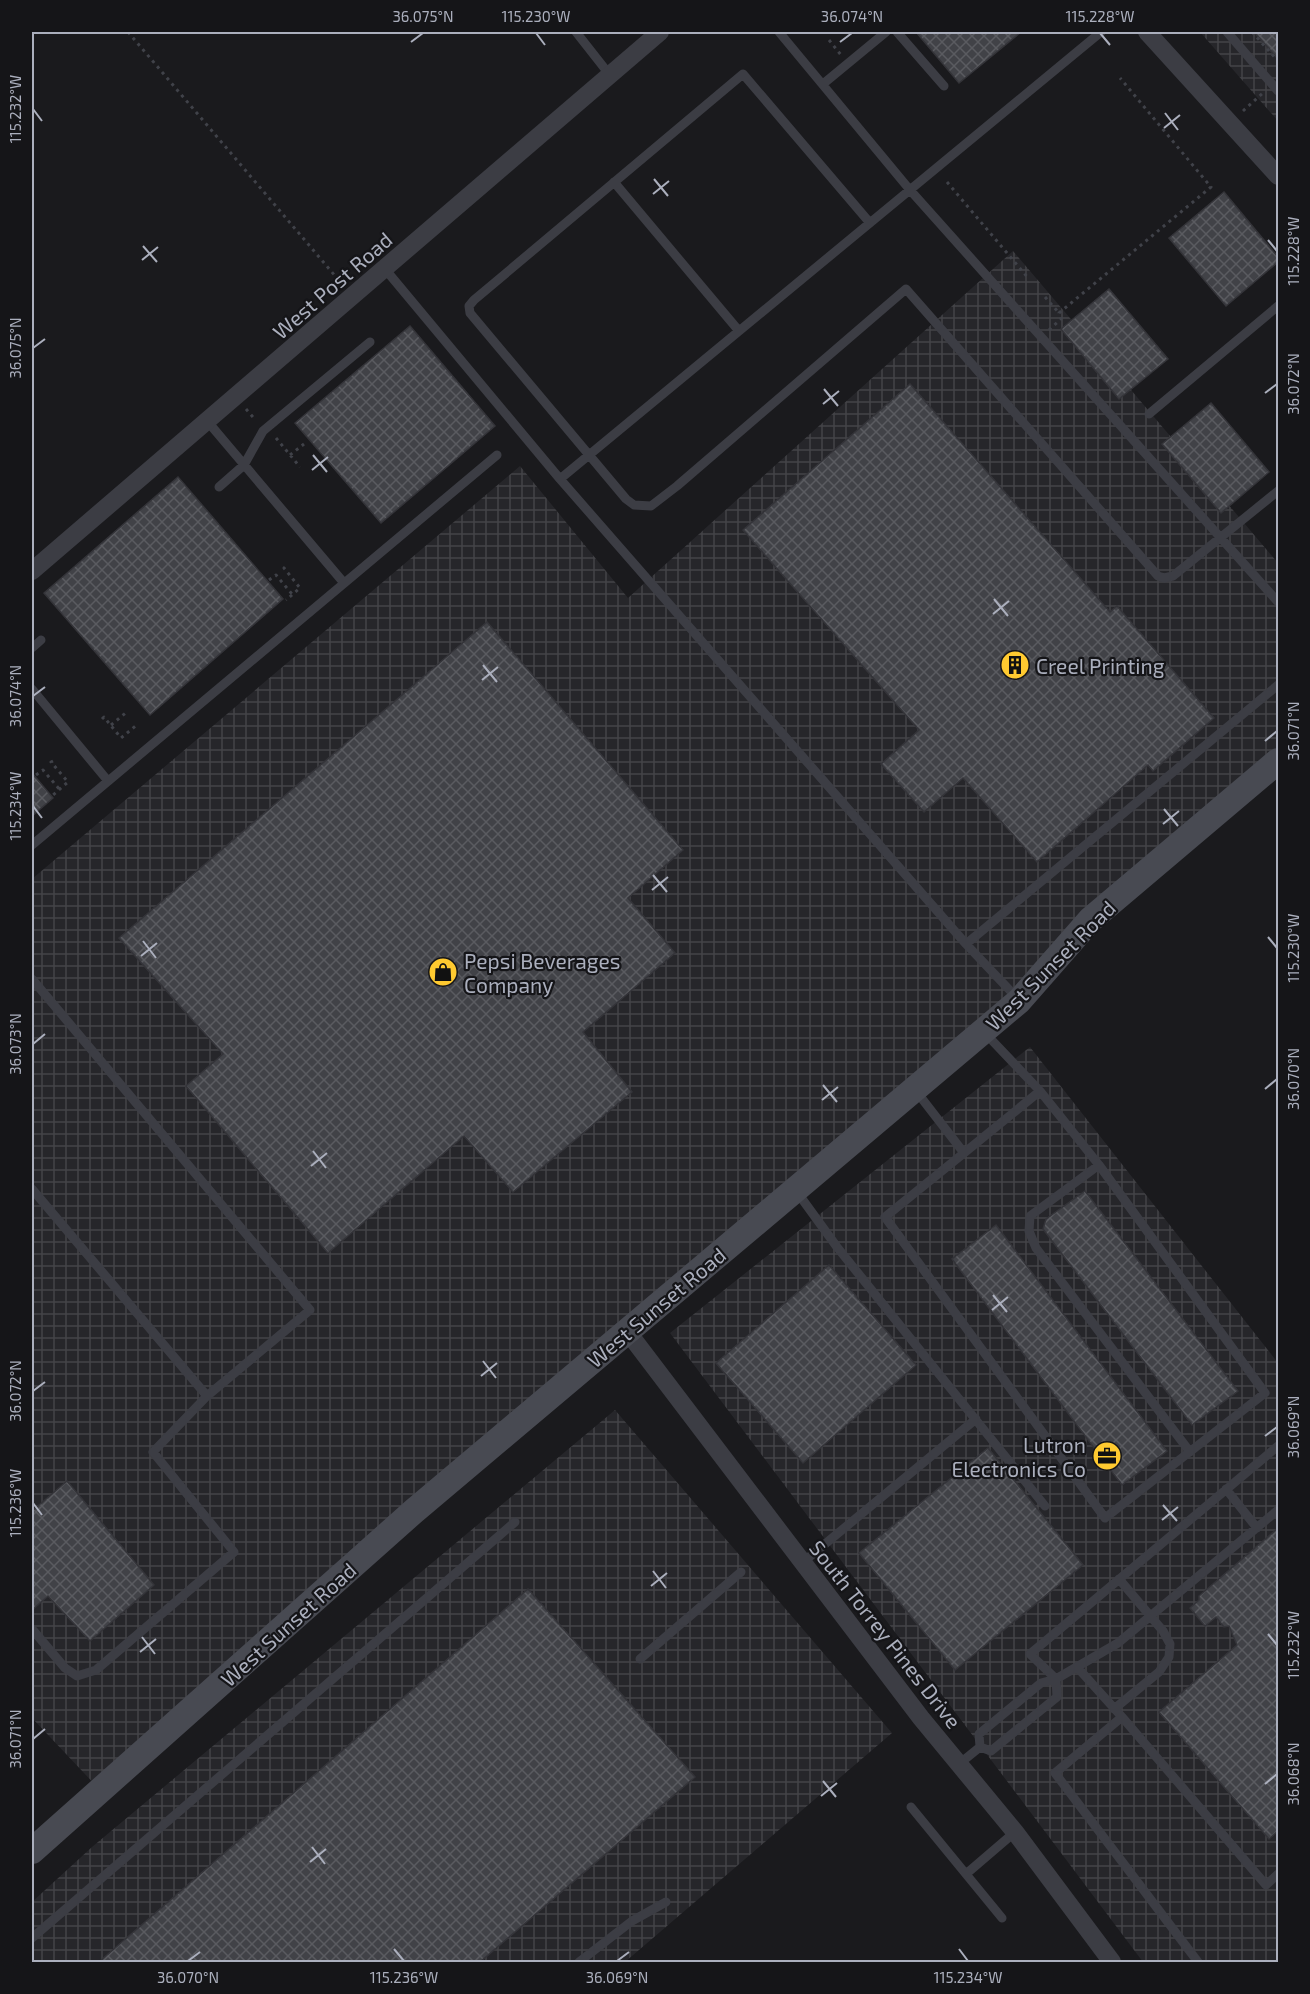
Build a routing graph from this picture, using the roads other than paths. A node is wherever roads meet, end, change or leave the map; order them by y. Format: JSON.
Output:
{"nodes":[{"id":1,"x":576,"y":32,"type":"edge"},
{"id":2,"x":660,"y":32,"type":"edge"},
{"id":3,"x":779,"y":32,"type":"edge"},
{"id":4,"x":886,"y":32,"type":"edge"},
{"id":5,"x":897,"y":32,"type":"edge"},
{"id":6,"x":1101,"y":32,"type":"edge"},
{"id":7,"x":1147,"y":32,"type":"edge"},
{"id":8,"x":1227,"y":32,"type":"edge"},
{"id":9,"x":609,"y":74,"type":"junction"},
{"id":10,"x":823,"y":84,"type":"junction"},
{"id":11,"x":944,"y":86,"type":"dead end"},
{"id":12,"x":1278,"y":91,"type":"edge"},
{"id":13,"x":1278,"y":176,"type":"edge"},
{"id":14,"x":614,"y":182,"type":"junction"},
{"id":15,"x":910,"y":190,"type":"junction"},
{"id":16,"x":870,"y":223,"type":"junction"},
{"id":17,"x":385,"y":268,"type":"junction"},
{"id":18,"x":1278,"y":306,"type":"edge"},
{"id":19,"x":739,"y":331,"type":"junction"},
{"id":20,"x":370,"y":342,"type":"dead end"},
{"id":21,"x":1149,"y":414,"type":"dead end"},
{"id":22,"x":208,"y":422,"type":"junction"},
{"id":23,"x":497,"y":455,"type":"dead end"},
{"id":24,"x":589,"y":455,"type":"junction"},
{"id":25,"x":244,"y":465,"type":"junction"},
{"id":26,"x":560,"y":479,"type":"junction"},
{"id":27,"x":219,"y":488,"type":"dead end"},
{"id":28,"x":1278,"y":491,"type":"edge"},
{"id":29,"x":1221,"y":538,"type":"junction"},
{"id":30,"x":32,"y":571,"type":"edge"},
{"id":31,"x":344,"y":583,"type":"junction"},
{"id":32,"x":1278,"y":602,"type":"edge"},
{"id":33,"x":41,"y":640,"type":"dead end"},
{"id":34,"x":32,"y":648,"type":"edge"},
{"id":35,"x":1278,"y":685,"type":"edge"},
{"id":36,"x":32,"y":689,"type":"edge"},
{"id":37,"x":1278,"y":761,"type":"edge"},
{"id":38,"x":108,"y":781,"type":"junction"},
{"id":39,"x":32,"y":845,"type":"edge"},
{"id":40,"x":966,"y":944,"type":"junction"},
{"id":41,"x":32,"y":979,"type":"edge"},
{"id":42,"x":1020,"y":1001,"type":"junction"},
{"id":43,"x":984,"y":1032,"type":"junction"},
{"id":44,"x":915,"y":1090,"type":"junction"},
{"id":45,"x":1040,"y":1090,"type":"junction"},
{"id":46,"x":964,"y":1153,"type":"junction"},
{"id":47,"x":1099,"y":1165,"type":"junction"},
{"id":48,"x":32,"y":1189,"type":"edge"},
{"id":49,"x":795,"y":1190,"type":"junction"},
{"id":50,"x":627,"y":1331,"type":"junction"},
{"id":51,"x":207,"y":1396,"type":"junction"},
{"id":52,"x":976,"y":1419,"type":"junction"},
{"id":53,"x":1278,"y":1446,"type":"edge"},
{"id":54,"x":1190,"y":1452,"type":"junction"},
{"id":55,"x":1226,"y":1490,"type":"junction"},
{"id":56,"x":1045,"y":1506,"type":"dead end"},
{"id":57,"x":1278,"y":1510,"type":"edge"},
{"id":58,"x":515,"y":1522,"type":"dead end"},
{"id":59,"x":1257,"y":1528,"type":"junction"},
{"id":60,"x":802,"y":1563,"type":"junction"},
{"id":61,"x":741,"y":1572,"type":"dead end"},
{"id":62,"x":1119,"y":1579,"type":"junction"},
{"id":63,"x":1149,"y":1617,"type":"junction"},
{"id":64,"x":32,"y":1629,"type":"edge"},
{"id":65,"x":640,"y":1659,"type":"dead end"},
{"id":66,"x":1077,"y":1667,"type":"junction"},
{"id":67,"x":1056,"y":1679,"type":"junction"},
{"id":68,"x":1114,"y":1709,"type":"junction"},
{"id":69,"x":1122,"y":1717,"type":"junction"},
{"id":70,"x":980,"y":1747,"type":"junction"},
{"id":71,"x":959,"y":1764,"type":"junction"},
{"id":72,"x":911,"y":1808,"type":"dead end"},
{"id":73,"x":1015,"y":1832,"type":"junction"},
{"id":74,"x":34,"y":1844,"type":"edge"},
{"id":75,"x":966,"y":1874,"type":"junction"},
{"id":76,"x":1278,"y":1874,"type":"edge"},
{"id":77,"x":666,"y":1902,"type":"dead end"},
{"id":78,"x":1002,"y":1918,"type":"dead end"},
{"id":79,"x":32,"y":1938,"type":"edge"},
{"id":80,"x":579,"y":1962,"type":"edge"},
{"id":81,"x":1112,"y":1962,"type":"edge"},
{"id":82,"x":1198,"y":1962,"type":"edge"}],
"edges":[{"from":1,"to":9,"type":"lane"},
{"from":2,"to":9,"type":"street","name":"West Post Road"},
{"from":3,"to":10,"type":"lane"},
{"from":4,"to":10,"type":"lane"},
{"from":5,"to":11,"type":"lane"},
{"from":6,"to":15,"type":"lane"},
{"from":7,"to":13,"type":"street"},
{"from":8,"to":12,"type":"lane"},
{"from":9,"to":17,"type":"street","name":"West Post Road"},
{"from":10,"to":15,"type":"lane"},
{"from":14,"to":16,"type":"lane"},
{"from":14,"to":19,"type":"lane"},
{"from":14,"to":24,"type":"lane"},
{"from":15,"to":16,"type":"lane"},
{"from":15,"to":29,"type":"lane"},
{"from":16,"to":19,"type":"lane"},
{"from":17,"to":22,"type":"street","name":"West Post Road"},
{"from":17,"to":26,"type":"lane"},
{"from":18,"to":21,"type":"lane"},
{"from":19,"to":24,"type":"lane"},
{"from":20,"to":25,"type":"lane"},
{"from":22,"to":25,"type":"lane"},
{"from":22,"to":30,"type":"street","name":"West Post Road"},
{"from":23,"to":31,"type":"lane"},
{"from":24,"to":26,"type":"lane"},
{"from":24,"to":29,"type":"lane"},
{"from":25,"to":27,"type":"lane"},
{"from":25,"to":31,"type":"lane"},
{"from":26,"to":40,"type":"lane"},
{"from":28,"to":29,"type":"lane"},
{"from":29,"to":32,"type":"lane"},
{"from":31,"to":38,"type":"lane"},
{"from":33,"to":34,"type":"lane"},
{"from":35,"to":40,"type":"lane"},
{"from":36,"to":38,"type":"lane"},
{"from":37,"to":42,"type":"main road","name":"West Sunset Road"},
{"from":38,"to":39,"type":"lane"},
{"from":40,"to":42,"type":"lane"},
{"from":41,"to":51,"type":"lane"},
{"from":42,"to":43,"type":"main road","name":"West Sunset Road"},
{"from":43,"to":44,"type":"main road","name":"West Sunset Road"},
{"from":43,"to":45,"type":"lane"},
{"from":44,"to":46,"type":"lane"},
{"from":44,"to":49,"type":"main road","name":"West Sunset Road"},
{"from":45,"to":46,"type":"lane"},
{"from":45,"to":47,"type":"lane"},
{"from":46,"to":54,"type":"lane"},
{"from":47,"to":54,"type":"lane"},
{"from":47,"to":54,"type":"lane"},
{"from":48,"to":51,"type":"lane"},
{"from":49,"to":50,"type":"main road","name":"West Sunset Road"},
{"from":49,"to":52,"type":"lane"},
{"from":50,"to":60,"type":"street","name":"South Torrey Pines Drive"},
{"from":50,"to":74,"type":"main road","name":"West Sunset Road"},
{"from":51,"to":64,"type":"lane"},
{"from":52,"to":56,"type":"lane"},
{"from":52,"to":60,"type":"lane"},
{"from":53,"to":55,"type":"lane"},
{"from":55,"to":59,"type":"lane"},
{"from":55,"to":62,"type":"lane"},
{"from":57,"to":59,"type":"lane"},
{"from":58,"to":79,"type":"lane"},
{"from":59,"to":63,"type":"lane"},
{"from":60,"to":71,"type":"street","name":"South Torrey Pines Drive"},
{"from":61,"to":65,"type":"lane"},
{"from":62,"to":63,"type":"lane"},
{"from":62,"to":67,"type":"lane"},
{"from":63,"to":66,"type":"lane"},
{"from":63,"to":68,"type":"lane"},
{"from":66,"to":67,"type":"lane"},
{"from":66,"to":68,"type":"lane"},
{"from":67,"to":70,"type":"lane"},
{"from":67,"to":70,"type":"lane"},
{"from":68,"to":69,"type":"lane"},
{"from":69,"to":76,"type":"lane"},
{"from":69,"to":82,"type":"lane"},
{"from":70,"to":71,"type":"lane"},
{"from":71,"to":73,"type":"street","name":"South Torrey Pines Drive"},
{"from":72,"to":75,"type":"lane"},
{"from":73,"to":75,"type":"lane"},
{"from":73,"to":81,"type":"street","name":"South Torrey Pines Drive"},
{"from":75,"to":78,"type":"lane"},
{"from":77,"to":80,"type":"lane"}]}
